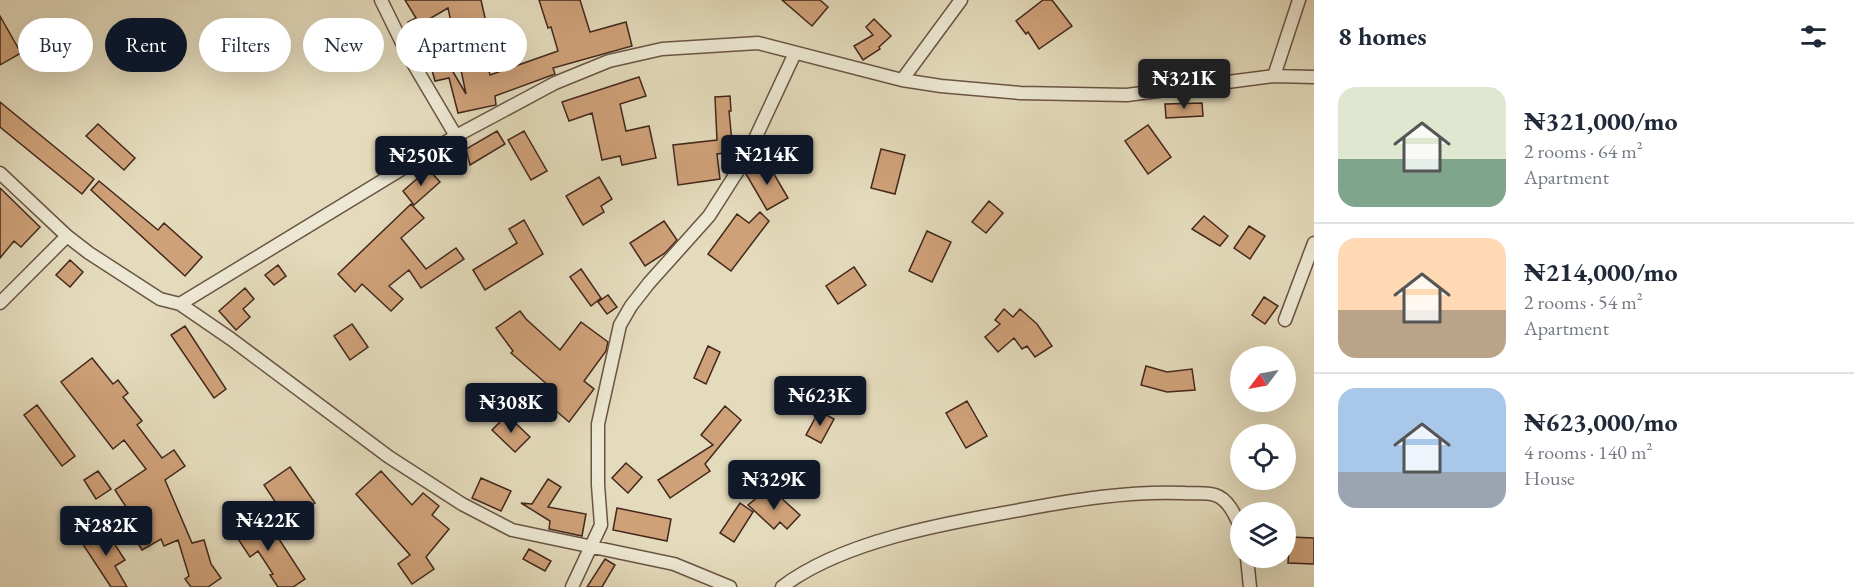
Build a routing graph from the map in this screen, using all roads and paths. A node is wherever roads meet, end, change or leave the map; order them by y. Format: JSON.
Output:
{"nodes":[{"id":1,"x":381,"y":0,"type":"edge"},
{"id":2,"x":961,"y":0,"type":"edge"},
{"id":3,"x":1299,"y":0,"type":"edge"},
{"id":4,"x":795,"y":53,"type":"junction"},
{"id":5,"x":1274,"y":76,"type":"junction"},
{"id":6,"x":1314,"y":77,"type":"edge"},
{"id":7,"x":902,"y":80,"type":"junction"},
{"id":8,"x":456,"y":136,"type":"junction"},
{"id":9,"x":0,"y":173,"type":"edge"},
{"id":10,"x":67,"y":236,"type":"junction"},
{"id":11,"x":1314,"y":243,"type":"edge"},
{"id":12,"x":0,"y":303,"type":"edge"},
{"id":13,"x":180,"y":304,"type":"junction"},
{"id":14,"x":1285,"y":320,"type":"dead end"},
{"id":15,"x":1230,"y":507,"type":"edge"},
{"id":16,"x":591,"y":548,"type":"junction"},
{"id":17,"x":1248,"y":568,"type":"edge"},
{"id":18,"x":709,"y":583,"type":"edge"},
{"id":19,"x":572,"y":587,"type":"edge"},
{"id":20,"x":730,"y":587,"type":"edge"},
{"id":21,"x":782,"y":587,"type":"edge"},
{"id":22,"x":1250,"y":587,"type":"edge"}],
"edges":[{"from":1,"to":8,"type":"street"},
{"from":2,"to":7,"type":"street"},
{"from":3,"to":5,"type":"street"},
{"from":4,"to":7,"type":"street"},
{"from":4,"to":8,"type":"street"},
{"from":4,"to":16,"type":"street"},
{"from":5,"to":6,"type":"street"},
{"from":5,"to":7,"type":"street"},
{"from":8,"to":13,"type":"street"},
{"from":9,"to":10,"type":"street"},
{"from":10,"to":12,"type":"street"},
{"from":10,"to":13,"type":"street"},
{"from":11,"to":14,"type":"street"},
{"from":13,"to":16,"type":"street"},
{"from":15,"to":21,"type":"street"},
{"from":16,"to":18,"type":"street"},
{"from":16,"to":19,"type":"street"},
{"from":17,"to":22,"type":"street"},
{"from":18,"to":20,"type":"street"}]}
